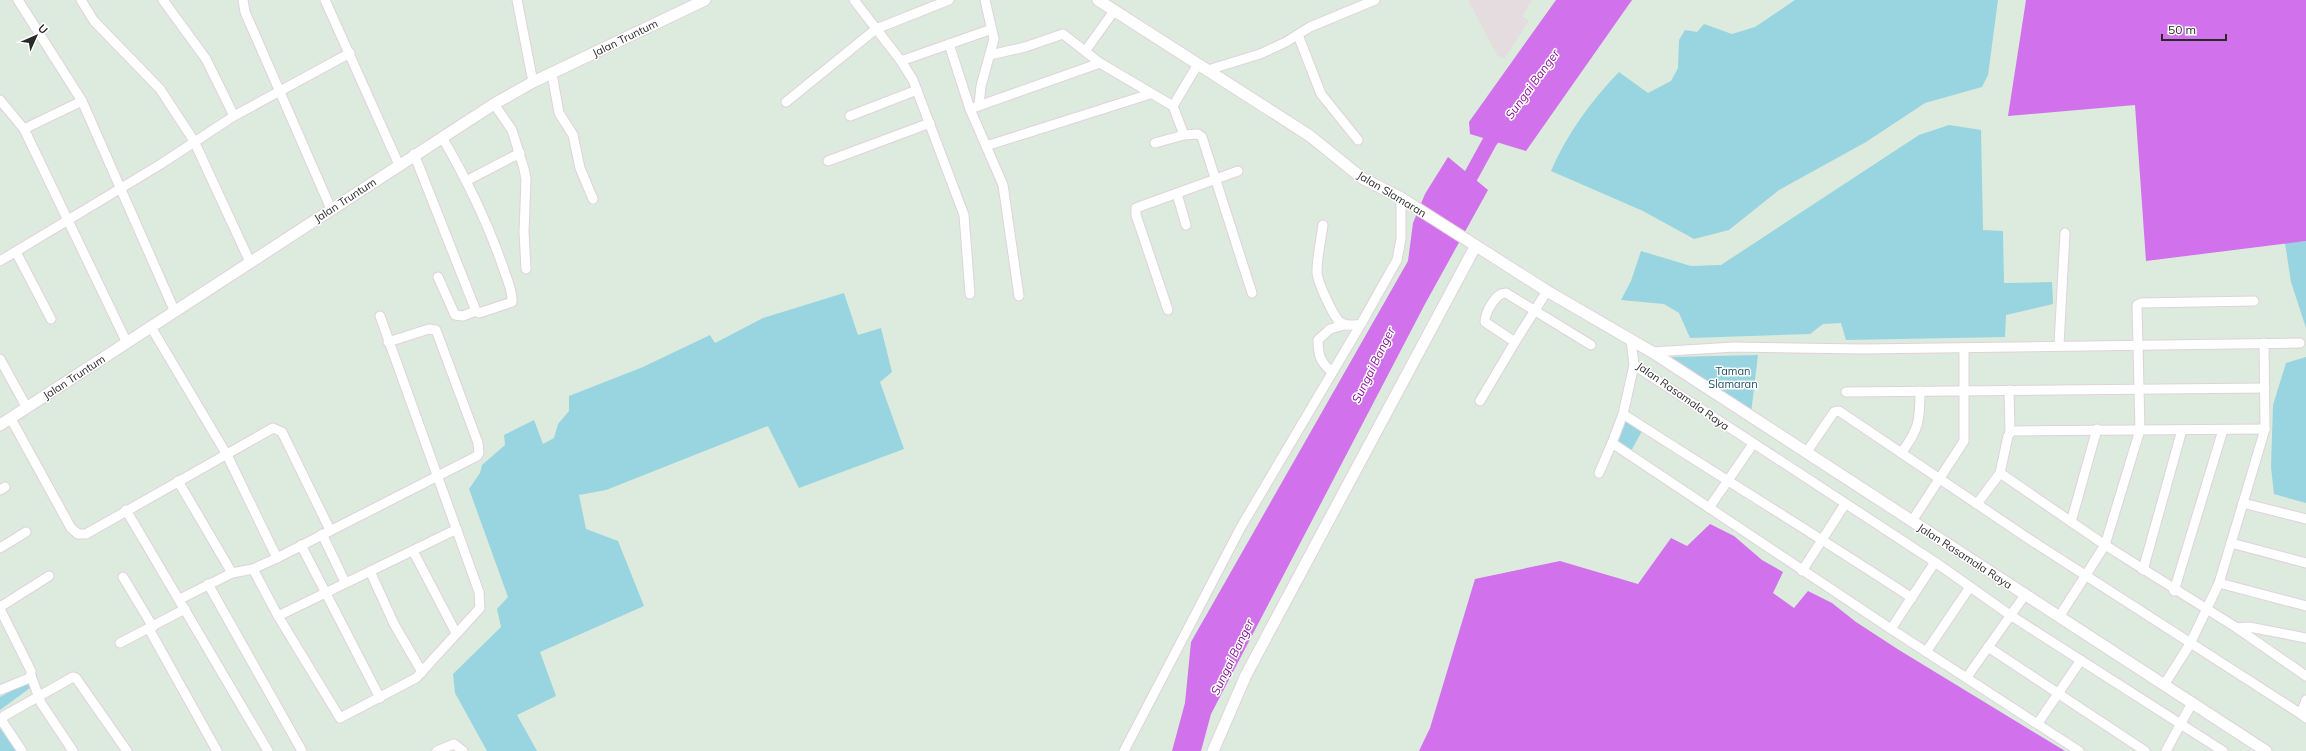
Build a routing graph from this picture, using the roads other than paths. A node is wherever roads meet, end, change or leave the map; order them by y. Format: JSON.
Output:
{"nodes":[{"id":1,"x":18,"y":0,"type":"edge"},
{"id":2,"x":81,"y":0,"type":"edge"},
{"id":3,"x":163,"y":0,"type":"edge"},
{"id":4,"x":243,"y":0,"type":"edge"},
{"id":5,"x":325,"y":0,"type":"edge"},
{"id":6,"x":517,"y":0,"type":"edge"},
{"id":7,"x":705,"y":0,"type":"edge"},
{"id":8,"x":854,"y":0,"type":"edge"},
{"id":9,"x":985,"y":0,"type":"edge"},
{"id":10,"x":1098,"y":0,"type":"edge"},
{"id":11,"x":1375,"y":0,"type":"edge"},
{"id":12,"x":946,"y":1,"type":"edge"},
{"id":13,"x":1114,"y":11,"type":"junction"},
{"id":14,"x":876,"y":29,"type":"junction"},
{"id":15,"x":992,"y":29,"type":"junction"},
{"id":16,"x":1298,"y":35,"type":"junction"},
{"id":17,"x":949,"y":44,"type":"junction"},
{"id":18,"x":1086,"y":50,"type":"junction"},
{"id":19,"x":350,"y":53,"type":"junction"},
{"id":20,"x":990,"y":55,"type":"junction"},
{"id":21,"x":901,"y":61,"type":"junction"},
{"id":22,"x":1100,"y":63,"type":"junction"},
{"id":23,"x":1203,"y":67,"type":"junction"},
{"id":24,"x":552,"y":74,"type":"junction"},
{"id":25,"x":533,"y":82,"type":"junction"},
{"id":26,"x":917,"y":90,"type":"junction"},
{"id":27,"x":279,"y":91,"type":"junction"},
{"id":28,"x":1150,"y":94,"type":"junction"},
{"id":29,"x":0,"y":100,"type":"edge"},
{"id":30,"x":82,"y":101,"type":"junction"},
{"id":31,"x":786,"y":102,"type":"dead end"},
{"id":32,"x":494,"y":104,"type":"junction"},
{"id":33,"x":1173,"y":106,"type":"junction"},
{"id":34,"x":974,"y":107,"type":"junction"},
{"id":35,"x":234,"y":116,"type":"junction"},
{"id":36,"x":850,"y":116,"type":"dead end"},
{"id":37,"x":930,"y":123,"type":"junction"},
{"id":38,"x":24,"y":129,"type":"junction"},
{"id":39,"x":1184,"y":135,"type":"junction"},
{"id":40,"x":442,"y":137,"type":"junction"},
{"id":41,"x":1358,"y":140,"type":"dead end"},
{"id":42,"x":194,"y":141,"type":"junction"},
{"id":43,"x":1155,"y":143,"type":"dead end"},
{"id":44,"x":986,"y":146,"type":"junction"},
{"id":45,"x":520,"y":153,"type":"junction"},
{"id":46,"x":414,"y":154,"type":"junction"},
{"id":47,"x":828,"y":161,"type":"dead end"},
{"id":48,"x":399,"y":165,"type":"junction"},
{"id":49,"x":1238,"y":171,"type":"dead end"},
{"id":50,"x":1216,"y":179,"type":"junction"},
{"id":51,"x":468,"y":180,"type":"junction"},
{"id":52,"x":120,"y":188,"type":"junction"},
{"id":53,"x":1177,"y":194,"type":"junction"},
{"id":54,"x":593,"y":199,"type":"dead end"},
{"id":55,"x":1406,"y":202,"type":"junction"},
{"id":56,"x":331,"y":209,"type":"junction"},
{"id":57,"x":68,"y":220,"type":"junction"},
{"id":58,"x":1186,"y":225,"type":"dead end"},
{"id":59,"x":1323,"y":225,"type":"dead end"},
{"id":60,"x":2065,"y":233,"type":"dead end"},
{"id":61,"x":1475,"y":247,"type":"junction"},
{"id":62,"x":16,"y":252,"type":"junction"},
{"id":63,"x":0,"y":262,"type":"edge"},
{"id":64,"x":250,"y":262,"type":"junction"},
{"id":65,"x":526,"y":269,"type":"dead end"},
{"id":66,"x":438,"y":276,"type":"dead end"},
{"id":67,"x":1547,"y":291,"type":"junction"},
{"id":68,"x":1252,"y":293,"type":"dead end"},
{"id":69,"x":970,"y":294,"type":"dead end"},
{"id":70,"x":1019,"y":296,"type":"dead end"},
{"id":71,"x":2254,"y":301,"type":"dead end"},
{"id":72,"x":1168,"y":310,"type":"dead end"},
{"id":73,"x":1535,"y":310,"type":"junction"},
{"id":74,"x":175,"y":312,"type":"junction"},
{"id":75,"x":476,"y":312,"type":"junction"},
{"id":76,"x":380,"y":316,"type":"dead end"},
{"id":77,"x":51,"y":319,"type":"dead end"},
{"id":78,"x":1361,"y":324,"type":"junction"},
{"id":79,"x":1344,"y":325,"type":"junction"},
{"id":80,"x":151,"y":327,"type":"junction"},
{"id":81,"x":1630,"y":340,"type":"junction"},
{"id":82,"x":388,"y":342,"type":"junction"},
{"id":83,"x":1515,"y":342,"type":"junction"},
{"id":84,"x":127,"y":343,"type":"junction"},
{"id":85,"x":2264,"y":343,"type":"junction"},
{"id":86,"x":2300,"y":343,"type":"dead end"},
{"id":87,"x":1591,"y":345,"type":"dead end"},
{"id":88,"x":2059,"y":345,"type":"junction"},
{"id":89,"x":2138,"y":346,"type":"junction"},
{"id":90,"x":1964,"y":348,"type":"junction"},
{"id":91,"x":1652,"y":352,"type":"junction"},
{"id":92,"x":0,"y":359,"type":"edge"},
{"id":93,"x":1634,"y":365,"type":"junction"},
{"id":94,"x":1332,"y":372,"type":"junction"},
{"id":95,"x":2265,"y":388,"type":"junction"},
{"id":96,"x":2140,"y":389,"type":"junction"},
{"id":97,"x":2009,"y":390,"type":"junction"},
{"id":98,"x":1920,"y":391,"type":"junction"},
{"id":99,"x":1963,"y":391,"type":"junction"},
{"id":100,"x":1846,"y":392,"type":"dead end"},
{"id":101,"x":1480,"y":401,"type":"dead end"},
{"id":102,"x":27,"y":408,"type":"junction"},
{"id":103,"x":1623,"y":414,"type":"junction"},
{"id":104,"x":12,"y":417,"type":"junction"},
{"id":105,"x":0,"y":425,"type":"edge"},
{"id":106,"x":2097,"y":429,"type":"junction"},
{"id":107,"x":2265,"y":429,"type":"junction"},
{"id":108,"x":2140,"y":430,"type":"junction"},
{"id":109,"x":2182,"y":430,"type":"junction"},
{"id":110,"x":2223,"y":430,"type":"junction"},
{"id":111,"x":2010,"y":432,"type":"junction"},
{"id":112,"x":1612,"y":443,"type":"junction"},
{"id":113,"x":1753,"y":444,"type":"junction"},
{"id":114,"x":1806,"y":453,"type":"junction"},
{"id":115,"x":1901,"y":453,"type":"junction"},
{"id":116,"x":227,"y":455,"type":"junction"},
{"id":117,"x":1599,"y":473,"type":"dead end"},
{"id":118,"x":2000,"y":473,"type":"junction"},
{"id":119,"x":438,"y":477,"type":"junction"},
{"id":120,"x":1940,"y":480,"type":"junction"},
{"id":121,"x":178,"y":481,"type":"junction"},
{"id":122,"x":1728,"y":482,"type":"junction"},
{"id":123,"x":2243,"y":503,"type":"junction"},
{"id":124,"x":1844,"y":504,"type":"junction"},
{"id":125,"x":1977,"y":504,"type":"junction"},
{"id":126,"x":1709,"y":508,"type":"junction"},
{"id":127,"x":126,"y":510,"type":"junction"},
{"id":128,"x":2306,"y":519,"type":"edge"},
{"id":129,"x":1912,"y":522,"type":"junction"},
{"id":130,"x":2071,"y":522,"type":"junction"},
{"id":131,"x":457,"y":529,"type":"junction"},
{"id":132,"x":26,"y":532,"type":"dead end"},
{"id":133,"x":326,"y":532,"type":"junction"},
{"id":134,"x":1822,"y":539,"type":"junction"},
{"id":135,"x":2231,"y":543,"type":"junction"},
{"id":136,"x":301,"y":545,"type":"junction"},
{"id":137,"x":2105,"y":545,"type":"junction"},
{"id":138,"x":0,"y":548,"type":"edge"},
{"id":139,"x":413,"y":551,"type":"junction"},
{"id":140,"x":277,"y":558,"type":"junction"},
{"id":141,"x":1935,"y":562,"type":"junction"},
{"id":142,"x":2306,"y":562,"type":"edge"},
{"id":143,"x":253,"y":569,"type":"junction"},
{"id":144,"x":2143,"y":570,"type":"junction"},
{"id":145,"x":370,"y":571,"type":"junction"},
{"id":146,"x":1802,"y":571,"type":"junction"},
{"id":147,"x":232,"y":573,"type":"junction"},
{"id":148,"x":49,"y":576,"type":"dead end"},
{"id":149,"x":2086,"y":576,"type":"junction"},
{"id":150,"x":123,"y":577,"type":"dead end"},
{"id":151,"x":345,"y":582,"type":"junction"},
{"id":152,"x":2219,"y":583,"type":"junction"},
{"id":153,"x":208,"y":584,"type":"junction"},
{"id":154,"x":1970,"y":586,"type":"junction"},
{"id":155,"x":2174,"y":591,"type":"junction"},
{"id":156,"x":324,"y":592,"type":"junction"},
{"id":157,"x":2025,"y":595,"type":"junction"},
{"id":158,"x":1912,"y":598,"type":"junction"},
{"id":159,"x":180,"y":599,"type":"junction"},
{"id":160,"x":2306,"y":606,"type":"edge"},
{"id":161,"x":0,"y":608,"type":"edge"},
{"id":162,"x":185,"y":609,"type":"junction"},
{"id":163,"x":2207,"y":609,"type":"junction"},
{"id":164,"x":2010,"y":615,"type":"junction"},
{"id":165,"x":278,"y":616,"type":"junction"},
{"id":166,"x":2059,"y":617,"type":"junction"},
{"id":167,"x":151,"y":628,"type":"junction"},
{"id":168,"x":2237,"y":628,"type":"junction"},
{"id":169,"x":1891,"y":629,"type":"junction"},
{"id":170,"x":456,"y":633,"type":"junction"},
{"id":171,"x":2306,"y":638,"type":"edge"},
{"id":172,"x":120,"y":643,"type":"dead end"},
{"id":173,"x":2190,"y":644,"type":"junction"},
{"id":174,"x":1988,"y":647,"type":"junction"},
{"id":175,"x":1926,"y":652,"type":"junction"},
{"id":176,"x":2081,"y":660,"type":"junction"},
{"id":177,"x":422,"y":672,"type":"junction"},
{"id":178,"x":31,"y":676,"type":"junction"},
{"id":179,"x":2306,"y":676,"type":"edge"},
{"id":180,"x":1967,"y":677,"type":"junction"},
{"id":181,"x":2164,"y":685,"type":"junction"},
{"id":182,"x":0,"y":690,"type":"edge"},
{"id":183,"x":2058,"y":694,"type":"junction"},
{"id":184,"x":39,"y":698,"type":"junction"},
{"id":185,"x":380,"y":698,"type":"junction"},
{"id":186,"x":2306,"y":700,"type":"edge"},
{"id":187,"x":2192,"y":703,"type":"junction"},
{"id":188,"x":2304,"y":716,"type":"edge"},
{"id":189,"x":2038,"y":723,"type":"junction"},
{"id":190,"x":2181,"y":724,"type":"junction"},
{"id":191,"x":22,"y":751,"type":"edge"},
{"id":192,"x":73,"y":751,"type":"edge"},
{"id":193,"x":128,"y":751,"type":"edge"},
{"id":194,"x":217,"y":751,"type":"edge"},
{"id":195,"x":268,"y":751,"type":"edge"},
{"id":196,"x":302,"y":751,"type":"edge"},
{"id":197,"x":437,"y":751,"type":"edge"},
{"id":198,"x":463,"y":751,"type":"edge"},
{"id":199,"x":1124,"y":751,"type":"edge"},
{"id":200,"x":1213,"y":751,"type":"edge"},
{"id":201,"x":2079,"y":751,"type":"edge"},
{"id":202,"x":2145,"y":751,"type":"edge"},
{"id":203,"x":2166,"y":751,"type":"edge"},
{"id":204,"x":2223,"y":751,"type":"edge"},
{"id":205,"x":2266,"y":751,"type":"edge"}],
"edges":[{"from":1,"to":30,"type":"street"},
{"from":2,"to":42,"type":"street"},
{"from":3,"to":35,"type":"street"},
{"from":4,"to":27,"type":"street"},
{"from":5,"to":19,"type":"street"},
{"from":6,"to":25,"type":"street"},
{"from":7,"to":24,"type":"street","name":"Jalan Truntum"},
{"from":8,"to":14,"type":"street"},
{"from":9,"to":15,"type":"street"},
{"from":10,"to":13,"type":"street","name":"Jalan Slamaran"},
{"from":11,"to":16,"type":"street"},
{"from":12,"to":14,"type":"street"},
{"from":13,"to":18,"type":"street"},
{"from":13,"to":23,"type":"street","name":"Jalan Slamaran"},
{"from":14,"to":21,"type":"street"},
{"from":14,"to":31,"type":"street"},
{"from":15,"to":17,"type":"street"},
{"from":15,"to":20,"type":"street"},
{"from":16,"to":23,"type":"street"},
{"from":16,"to":41,"type":"street"},
{"from":17,"to":21,"type":"street"},
{"from":17,"to":34,"type":"street"},
{"from":18,"to":20,"type":"street"},
{"from":18,"to":22,"type":"street"},
{"from":19,"to":27,"type":"street"},
{"from":19,"to":48,"type":"street"},
{"from":20,"to":34,"type":"street"},
{"from":21,"to":26,"type":"street"},
{"from":22,"to":28,"type":"street"},
{"from":22,"to":34,"type":"street"},
{"from":23,"to":33,"type":"street"},
{"from":23,"to":55,"type":"street","name":"Jalan Slamaran"},
{"from":24,"to":25,"type":"street","name":"Jalan Truntum"},
{"from":24,"to":54,"type":"street"},
{"from":25,"to":32,"type":"street","name":"Jalan Truntum"},
{"from":26,"to":36,"type":"street"},
{"from":26,"to":37,"type":"street"},
{"from":27,"to":35,"type":"street"},
{"from":27,"to":56,"type":"street"},
{"from":28,"to":33,"type":"street"},
{"from":28,"to":44,"type":"street"},
{"from":29,"to":38,"type":"street"},
{"from":30,"to":38,"type":"street"},
{"from":30,"to":52,"type":"street"},
{"from":32,"to":40,"type":"street","name":"Jalan Truntum"},
{"from":32,"to":45,"type":"street"},
{"from":33,"to":39,"type":"street"},
{"from":34,"to":44,"type":"street"},
{"from":35,"to":42,"type":"street"},
{"from":37,"to":47,"type":"street"},
{"from":37,"to":69,"type":"street"},
{"from":38,"to":57,"type":"street"},
{"from":39,"to":43,"type":"street"},
{"from":39,"to":50,"type":"street"},
{"from":40,"to":46,"type":"street","name":"Jalan Truntum"},
{"from":40,"to":51,"type":"street"},
{"from":42,"to":52,"type":"street"},
{"from":42,"to":64,"type":"street"},
{"from":44,"to":70,"type":"street"},
{"from":45,"to":51,"type":"street"},
{"from":45,"to":65,"type":"street"},
{"from":46,"to":48,"type":"street","name":"Jalan Truntum"},
{"from":46,"to":75,"type":"street"},
{"from":48,"to":56,"type":"street","name":"Jalan Truntum"},
{"from":49,"to":50,"type":"street"},
{"from":50,"to":53,"type":"street"},
{"from":50,"to":68,"type":"street"},
{"from":51,"to":75,"type":"street"},
{"from":52,"to":57,"type":"street"},
{"from":52,"to":74,"type":"street"},
{"from":53,"to":58,"type":"street"},
{"from":53,"to":72,"type":"street"},
{"from":55,"to":61,"type":"street","name":"Jalan Slamaran"},
{"from":55,"to":78,"type":"street"},
{"from":56,"to":64,"type":"street","name":"Jalan Truntum"},
{"from":57,"to":62,"type":"street"},
{"from":57,"to":84,"type":"street"},
{"from":59,"to":79,"type":"street"},
{"from":60,"to":88,"type":"street"},
{"from":61,"to":67,"type":"street","name":"Jalan Slamaran"},
{"from":61,"to":200,"type":"street"},
{"from":62,"to":63,"type":"street"},
{"from":62,"to":77,"type":"street"},
{"from":64,"to":74,"type":"street","name":"Jalan Truntum"},
{"from":66,"to":75,"type":"street"},
{"from":67,"to":73,"type":"street"},
{"from":67,"to":81,"type":"street","name":"Jalan Slamaran"},
{"from":71,"to":89,"type":"street"},
{"from":73,"to":83,"type":"street"},
{"from":73,"to":83,"type":"street"},
{"from":73,"to":87,"type":"street"},
{"from":74,"to":80,"type":"street","name":"Jalan Truntum"},
{"from":76,"to":82,"type":"street"},
{"from":78,"to":79,"type":"street"},
{"from":78,"to":94,"type":"street"},
{"from":79,"to":94,"type":"street"},
{"from":80,"to":84,"type":"street","name":"Jalan Truntum"},
{"from":80,"to":116,"type":"street"},
{"from":81,"to":91,"type":"street","name":"Jalan Rasamala Raya"},
{"from":81,"to":93,"type":"street","name":"Jalan Rasamala Raya"},
{"from":82,"to":119,"type":"street"},
{"from":82,"to":119,"type":"street"},
{"from":83,"to":101,"type":"street"},
{"from":84,"to":102,"type":"street","name":"Jalan Truntum"},
{"from":85,"to":86,"type":"street"},
{"from":85,"to":89,"type":"street"},
{"from":85,"to":95,"type":"street"},
{"from":88,"to":89,"type":"street"},
{"from":88,"to":90,"type":"street"},
{"from":89,"to":96,"type":"street"},
{"from":90,"to":91,"type":"street"},
{"from":90,"to":99,"type":"street"},
{"from":91,"to":114,"type":"street","name":"Jalan Rasamala Raya"},
{"from":92,"to":102,"type":"street"},
{"from":93,"to":103,"type":"street"},
{"from":93,"to":113,"type":"street","name":"Jalan Rasamala Raya"},
{"from":94,"to":199,"type":"street"},
{"from":95,"to":96,"type":"street"},
{"from":95,"to":107,"type":"street"},
{"from":96,"to":97,"type":"street"},
{"from":96,"to":108,"type":"street"},
{"from":97,"to":99,"type":"street"},
{"from":97,"to":111,"type":"street"},
{"from":98,"to":99,"type":"street"},
{"from":98,"to":100,"type":"street"},
{"from":98,"to":115,"type":"street"},
{"from":99,"to":120,"type":"street"},
{"from":102,"to":104,"type":"street","name":"Jalan Truntum"},
{"from":103,"to":112,"type":"street"},
{"from":103,"to":122,"type":"street"},
{"from":104,"to":105,"type":"street","name":"Jalan Truntum"},
{"from":104,"to":127,"type":"street"},
{"from":106,"to":108,"type":"street"},
{"from":106,"to":111,"type":"street"},
{"from":106,"to":130,"type":"street"},
{"from":107,"to":110,"type":"street"},
{"from":107,"to":123,"type":"street"},
{"from":108,"to":109,"type":"street"},
{"from":108,"to":137,"type":"street"},
{"from":109,"to":110,"type":"street"},
{"from":109,"to":144,"type":"street"},
{"from":110,"to":155,"type":"street"},
{"from":111,"to":118,"type":"street"},
{"from":112,"to":117,"type":"street"},
{"from":112,"to":126,"type":"street"},
{"from":113,"to":122,"type":"street"},
{"from":113,"to":124,"type":"street","name":"Jalan Rasamala Raya"},
{"from":114,"to":115,"type":"street"},
{"from":114,"to":129,"type":"street","name":"Jalan Rasamala Raya"},
{"from":115,"to":120,"type":"street"},
{"from":116,"to":121,"type":"street"},
{"from":116,"to":133,"type":"street"},
{"from":116,"to":140,"type":"street"},
{"from":118,"to":125,"type":"street"},
{"from":118,"to":130,"type":"street"},
{"from":119,"to":131,"type":"street"},
{"from":119,"to":133,"type":"street"},
{"from":120,"to":125,"type":"street"},
{"from":120,"to":129,"type":"street"},
{"from":121,"to":127,"type":"street"},
{"from":121,"to":147,"type":"street"},
{"from":122,"to":126,"type":"street"},
{"from":122,"to":134,"type":"street"},
{"from":123,"to":128,"type":"street"},
{"from":123,"to":135,"type":"street"},
{"from":124,"to":134,"type":"street"},
{"from":124,"to":141,"type":"street","name":"Jalan Rasamala Raya"},
{"from":125,"to":149,"type":"street"},
{"from":126,"to":146,"type":"street"},
{"from":127,"to":159,"type":"street"},
{"from":129,"to":157,"type":"street","name":"Jalan Rasamala Raya"},
{"from":130,"to":137,"type":"street"},
{"from":131,"to":139,"type":"street"},
{"from":131,"to":170,"type":"street"},
{"from":132,"to":138,"type":"street"},
{"from":133,"to":136,"type":"street"},
{"from":133,"to":151,"type":"street"},
{"from":134,"to":146,"type":"street"},
{"from":134,"to":158,"type":"street"},
{"from":135,"to":142,"type":"street"},
{"from":135,"to":152,"type":"street"},
{"from":136,"to":140,"type":"street"},
{"from":136,"to":156,"type":"street"},
{"from":137,"to":144,"type":"street"},
{"from":137,"to":149,"type":"street"},
{"from":139,"to":145,"type":"street"},
{"from":139,"to":170,"type":"street"},
{"from":140,"to":143,"type":"street"},
{"from":141,"to":154,"type":"street","name":"Jalan Rasamala Raya"},
{"from":141,"to":158,"type":"street"},
{"from":143,"to":147,"type":"street"},
{"from":143,"to":165,"type":"street"},
{"from":144,"to":155,"type":"street"},
{"from":145,"to":151,"type":"street"},
{"from":145,"to":177,"type":"street"},
{"from":146,"to":169,"type":"street"},
{"from":147,"to":153,"type":"street"},
{"from":148,"to":161,"type":"street"},
{"from":149,"to":166,"type":"street"},
{"from":149,"to":173,"type":"street"},
{"from":150,"to":167,"type":"street"},
{"from":151,"to":156,"type":"street"},
{"from":152,"to":160,"type":"street"},
{"from":152,"to":163,"type":"street"},
{"from":153,"to":159,"type":"street"},
{"from":153,"to":196,"type":"street"},
{"from":154,"to":164,"type":"street","name":"Jalan Rasamala Raya"},
{"from":154,"to":175,"type":"street"},
{"from":155,"to":163,"type":"street"},
{"from":156,"to":165,"type":"street"},
{"from":156,"to":185,"type":"street"},
{"from":157,"to":164,"type":"street"},
{"from":157,"to":166,"type":"street","name":"Jalan Rasamala Raya"},
{"from":158,"to":169,"type":"street"},
{"from":159,"to":162,"type":"street"},
{"from":161,"to":178,"type":"street"},
{"from":162,"to":167,"type":"street"},
{"from":162,"to":195,"type":"street"},
{"from":163,"to":168,"type":"street"},
{"from":163,"to":173,"type":"street"},
{"from":164,"to":174,"type":"street"},
{"from":164,"to":176,"type":"street","name":"Jalan Rasamala Raya"},
{"from":165,"to":185,"type":"street"},
{"from":166,"to":181,"type":"street","name":"Jalan Rasamala Raya"},
{"from":167,"to":172,"type":"street"},
{"from":167,"to":194,"type":"street"},
{"from":168,"to":171,"type":"street"},
{"from":168,"to":179,"type":"street"},
{"from":169,"to":175,"type":"street"},
{"from":170,"to":177,"type":"street"},
{"from":173,"to":181,"type":"street"},
{"from":173,"to":188,"type":"street"},
{"from":174,"to":180,"type":"street"},
{"from":174,"to":183,"type":"street"},
{"from":175,"to":180,"type":"street"},
{"from":176,"to":183,"type":"street"},
{"from":176,"to":190,"type":"street","name":"Jalan Rasamala Raya"},
{"from":177,"to":185,"type":"street"},
{"from":178,"to":182,"type":"street"},
{"from":178,"to":184,"type":"street"},
{"from":180,"to":189,"type":"street"},
{"from":181,"to":187,"type":"street","name":"Jalan Rasamala Raya"},
{"from":183,"to":189,"type":"street"},
{"from":183,"to":202,"type":"street"},
{"from":184,"to":191,"type":"street"},
{"from":184,"to":192,"type":"street"},
{"from":184,"to":193,"type":"street"},
{"from":186,"to":188,"type":"street"},
{"from":187,"to":190,"type":"street"},
{"from":187,"to":205,"type":"street","name":"Jalan Rasamala Raya"},
{"from":189,"to":201,"type":"street"},
{"from":190,"to":203,"type":"street"},
{"from":190,"to":204,"type":"street","name":"Jalan Rasamala Raya"},
{"from":197,"to":198,"type":"street"}]}
